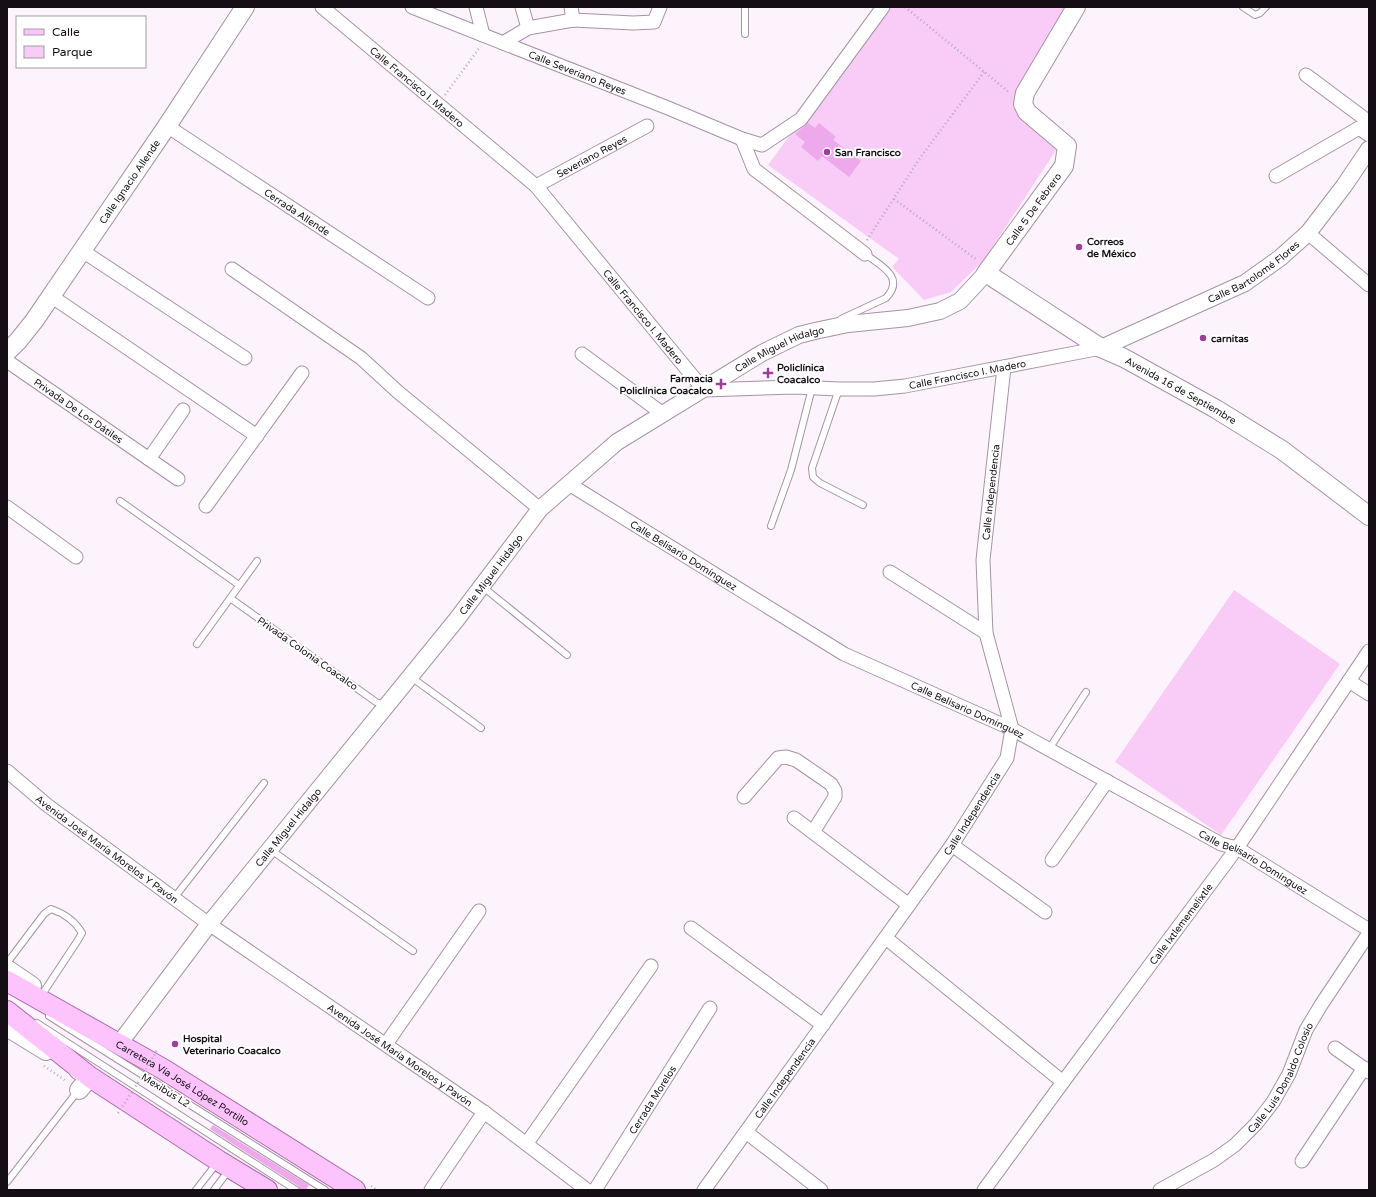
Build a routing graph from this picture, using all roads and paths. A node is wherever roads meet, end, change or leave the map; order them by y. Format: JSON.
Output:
{"nodes":[{"id":1,"x":245,"y":7,"type":"edge"},
{"id":2,"x":322,"y":7,"type":"edge"},
{"id":3,"x":412,"y":7,"type":"edge"},
{"id":4,"x":476,"y":7,"type":"edge"},
{"id":5,"x":522,"y":7,"type":"edge"},
{"id":6,"x":571,"y":7,"type":"edge"},
{"id":7,"x":660,"y":7,"type":"edge"},
{"id":8,"x":905,"y":7,"type":"edge"},
{"id":9,"x":1076,"y":7,"type":"edge"},
{"id":10,"x":1243,"y":7,"type":"edge"},
{"id":11,"x":1266,"y":7,"type":"edge"},
{"id":12,"x":747,"y":9,"type":"edge"},
{"id":13,"x":876,"y":10,"type":"edge"},
{"id":14,"x":572,"y":20,"type":"junction"},
{"id":15,"x":528,"y":28,"type":"junction"},
{"id":16,"x":745,"y":34,"type":"dead end"},
{"id":17,"x":485,"y":36,"type":"junction"},
{"id":18,"x":503,"y":43,"type":"junction"},
{"id":19,"x":984,"y":72,"type":"junction"},
{"id":20,"x":1306,"y":75,"type":"dead end"},
{"id":21,"x":438,"y":104,"type":"junction"},
{"id":22,"x":1023,"y":104,"type":"junction"},
{"id":23,"x":1369,"y":122,"type":"edge"},
{"id":24,"x":167,"y":126,"type":"junction"},
{"id":25,"x":647,"y":126,"type":"dead end"},
{"id":26,"x":1369,"y":135,"type":"edge"},
{"id":27,"x":742,"y":139,"type":"junction"},
{"id":28,"x":1369,"y":149,"type":"edge"},
{"id":29,"x":1276,"y":176,"type":"dead end"},
{"id":30,"x":536,"y":186,"type":"junction"},
{"id":31,"x":894,"y":199,"type":"junction"},
{"id":32,"x":1308,"y":232,"type":"junction"},
{"id":33,"x":82,"y":250,"type":"junction"},
{"id":34,"x":862,"y":252,"type":"junction"},
{"id":35,"x":232,"y":269,"type":"dead end"},
{"id":36,"x":988,"y":271,"type":"junction"},
{"id":37,"x":1369,"y":285,"type":"edge"},
{"id":38,"x":51,"y":296,"type":"junction"},
{"id":39,"x":428,"y":298,"type":"dead end"},
{"id":40,"x":816,"y":331,"type":"junction"},
{"id":41,"x":1101,"y":348,"type":"junction"},
{"id":42,"x":7,"y":352,"type":"edge"},
{"id":43,"x":582,"y":354,"type":"dead end"},
{"id":44,"x":245,"y":358,"type":"dead end"},
{"id":45,"x":7,"y":362,"type":"edge"},
{"id":46,"x":1004,"y":367,"type":"junction"},
{"id":47,"x":302,"y":373,"type":"dead end"},
{"id":48,"x":812,"y":388,"type":"junction"},
{"id":49,"x":839,"y":389,"type":"junction"},
{"id":50,"x":704,"y":390,"type":"junction"},
{"id":51,"x":183,"y":410,"type":"dead end"},
{"id":52,"x":663,"y":414,"type":"junction"},
{"id":53,"x":257,"y":436,"type":"junction"},
{"id":54,"x":149,"y":459,"type":"junction"},
{"id":55,"x":178,"y":479,"type":"dead end"},
{"id":56,"x":569,"y":484,"type":"junction"},
{"id":57,"x":120,"y":501,"type":"dead end"},
{"id":58,"x":863,"y":505,"type":"dead end"},
{"id":59,"x":206,"y":506,"type":"dead end"},
{"id":60,"x":7,"y":507,"type":"edge"},
{"id":61,"x":540,"y":509,"type":"junction"},
{"id":62,"x":1369,"y":516,"type":"edge"},
{"id":63,"x":771,"y":526,"type":"dead end"},
{"id":64,"x":76,"y":557,"type":"dead end"},
{"id":65,"x":257,"y":561,"type":"dead end"},
{"id":66,"x":890,"y":572,"type":"dead end"},
{"id":67,"x":239,"y":585,"type":"junction"},
{"id":68,"x":482,"y":586,"type":"junction"},
{"id":69,"x":230,"y":598,"type":"junction"},
{"id":70,"x":986,"y":633,"type":"junction"},
{"id":71,"x":197,"y":644,"type":"dead end"},
{"id":72,"x":1369,"y":651,"type":"edge"},
{"id":73,"x":567,"y":655,"type":"dead end"},
{"id":74,"x":411,"y":676,"type":"junction"},
{"id":75,"x":1349,"y":681,"type":"junction"},
{"id":76,"x":1086,"y":692,"type":"dead end"},
{"id":77,"x":1369,"y":694,"type":"edge"},
{"id":78,"x":387,"y":705,"type":"junction"},
{"id":79,"x":481,"y":728,"type":"dead end"},
{"id":80,"x":1012,"y":729,"type":"junction"},
{"id":81,"x":1049,"y":749,"type":"junction"},
{"id":82,"x":7,"y":771,"type":"edge"},
{"id":83,"x":1107,"y":781,"type":"junction"},
{"id":84,"x":264,"y":783,"type":"dead end"},
{"id":85,"x":744,"y":797,"type":"dead end"},
{"id":86,"x":794,"y":818,"type":"dead end"},
{"id":87,"x":813,"y":832,"type":"junction"},
{"id":88,"x":952,"y":845,"type":"junction"},
{"id":89,"x":1237,"y":848,"type":"junction"},
{"id":90,"x":270,"y":850,"type":"junction"},
{"id":91,"x":1052,"y":860,"type":"dead end"},
{"id":92,"x":174,"y":898,"type":"junction"},
{"id":93,"x":909,"y":905,"type":"junction"},
{"id":94,"x":479,"y":912,"type":"dead end"},
{"id":95,"x":1045,"y":912,"type":"dead end"},
{"id":96,"x":209,"y":924,"type":"junction"},
{"id":97,"x":690,"y":928,"type":"dead end"},
{"id":98,"x":1369,"y":930,"type":"edge"},
{"id":99,"x":1369,"y":933,"type":"edge"},
{"id":100,"x":886,"y":938,"type":"junction"},
{"id":101,"x":413,"y":951,"type":"dead end"},
{"id":102,"x":7,"y":963,"type":"edge"},
{"id":103,"x":651,"y":966,"type":"dead end"},
{"id":104,"x":7,"y":969,"type":"edge"},
{"id":105,"x":15,"y":985,"type":"edge"},
{"id":106,"x":43,"y":993,"type":"junction"},
{"id":107,"x":710,"y":1008,"type":"dead end"},
{"id":108,"x":7,"y":1011,"type":"edge"},
{"id":109,"x":45,"y":1013,"type":"dead end"},
{"id":110,"x":31,"y":1019,"type":"dead end"},
{"id":111,"x":823,"y":1026,"type":"junction"},
{"id":112,"x":7,"y":1027,"type":"edge"},
{"id":113,"x":119,"y":1044,"type":"junction"},
{"id":114,"x":386,"y":1044,"type":"junction"},
{"id":115,"x":1334,"y":1048,"type":"dead end"},
{"id":116,"x":157,"y":1050,"type":"dead end"},
{"id":117,"x":1366,"y":1070,"type":"edge"},
{"id":118,"x":1063,"y":1082,"type":"junction"},
{"id":119,"x":84,"y":1083,"type":"junction"},
{"id":120,"x":484,"y":1112,"type":"junction"},
{"id":121,"x":118,"y":1113,"type":"dead end"},
{"id":122,"x":746,"y":1132,"type":"junction"},
{"id":123,"x":527,"y":1144,"type":"junction"},
{"id":124,"x":1302,"y":1161,"type":"dead end"},
{"id":125,"x":224,"y":1164,"type":"junction"},
{"id":126,"x":7,"y":1182,"type":"edge"},
{"id":127,"x":262,"y":1189,"type":"edge"},
{"id":128,"x":196,"y":1190,"type":"edge"},
{"id":129,"x":214,"y":1190,"type":"edge"},
{"id":130,"x":296,"y":1190,"type":"edge"},
{"id":131,"x":325,"y":1190,"type":"edge"},
{"id":132,"x":355,"y":1190,"type":"edge"},
{"id":133,"x":431,"y":1190,"type":"edge"},
{"id":134,"x":587,"y":1190,"type":"edge"},
{"id":135,"x":595,"y":1190,"type":"edge"},
{"id":136,"x":704,"y":1190,"type":"edge"},
{"id":137,"x":821,"y":1190,"type":"edge"},
{"id":138,"x":984,"y":1190,"type":"edge"},
{"id":139,"x":1160,"y":1190,"type":"edge"}],
"edges":[{"from":1,"to":24,"type":"main road","name":"Calle Ignacio Allende"},
{"from":2,"to":21,"type":"street","name":"Calle Francisco I. Madero"},
{"from":3,"to":17,"type":"street","name":"Calle Severiano Reyes"},
{"from":4,"to":17,"type":"street"},
{"from":5,"to":15,"type":"street"},
{"from":6,"to":14,"type":"street"},
{"from":7,"to":14,"type":"street"},
{"from":8,"to":19,"type":"path"},
{"from":9,"to":22,"type":"main road"},
{"from":10,"to":11,"type":"lane"},
{"from":12,"to":16,"type":"lane"},
{"from":13,"to":27,"type":"street","name":"Calle Severiano Reyes"},
{"from":14,"to":15,"type":"street"},
{"from":15,"to":18,"type":"street"},
{"from":17,"to":18,"type":"street","name":"Calle Severiano Reyes"},
{"from":17,"to":21,"type":"path"},
{"from":18,"to":27,"type":"street","name":"Calle Severiano Reyes"},
{"from":19,"to":22,"type":"path"},
{"from":19,"to":31,"type":"path"},
{"from":20,"to":23,"type":"street"},
{"from":21,"to":30,"type":"street","name":"Calle Francisco I. Madero"},
{"from":22,"to":36,"type":"main road","name":"Calle 5 De Febrero"},
{"from":24,"to":33,"type":"main road","name":"Calle Ignacio Allende"},
{"from":24,"to":39,"type":"street","name":"Cerrada Allende"},
{"from":25,"to":30,"type":"street","name":"Severiano Reyes"},
{"from":26,"to":29,"type":"street"},
{"from":27,"to":34,"type":"street"},
{"from":28,"to":32,"type":"street","name":"Calle Bartolomé Flores"},
{"from":30,"to":50,"type":"street","name":"Calle Francisco I. Madero"},
{"from":31,"to":34,"type":"path"},
{"from":31,"to":36,"type":"path"},
{"from":32,"to":37,"type":"street"},
{"from":32,"to":41,"type":"street","name":"Calle Bartolomé Flores"},
{"from":33,"to":38,"type":"main road","name":"Calle Ignacio Allende"},
{"from":33,"to":44,"type":"street"},
{"from":34,"to":40,"type":"lane"},
{"from":35,"to":61,"type":"street"},
{"from":36,"to":40,"type":"street","name":"Calle Miguel Hidalgo"},
{"from":36,"to":41,"type":"main road","name":"Avenida 16 de Septiembre"},
{"from":38,"to":42,"type":"main road","name":"Calle Ignacio Allende"},
{"from":38,"to":53,"type":"street"},
{"from":40,"to":50,"type":"street","name":"Calle Miguel Hidalgo"},
{"from":41,"to":46,"type":"street","name":"Calle Francisco I. Madero"},
{"from":41,"to":62,"type":"main road","name":"Avenida 16 de Septiembre"},
{"from":43,"to":52,"type":"street"},
{"from":45,"to":54,"type":"street","name":"Privada De Los Dátiles"},
{"from":46,"to":49,"type":"street","name":"Calle Francisco I. Madero"},
{"from":46,"to":70,"type":"street","name":"Calle Independencia"},
{"from":47,"to":53,"type":"street"},
{"from":48,"to":49,"type":"street","name":"Calle Francisco I. Madero"},
{"from":48,"to":50,"type":"street","name":"Calle Francisco I. Madero"},
{"from":48,"to":63,"type":"lane"},
{"from":49,"to":58,"type":"lane"},
{"from":50,"to":52,"type":"street","name":"Calle Miguel Hidalgo"},
{"from":51,"to":54,"type":"street"},
{"from":52,"to":56,"type":"street","name":"Calle Miguel Hidalgo"},
{"from":53,"to":59,"type":"street"},
{"from":54,"to":55,"type":"street","name":"Privada De Los Dátiles"},
{"from":56,"to":61,"type":"street","name":"Calle Miguel Hidalgo"},
{"from":56,"to":80,"type":"street","name":"Calle Belisario Domínguez"},
{"from":57,"to":67,"type":"lane"},
{"from":60,"to":64,"type":"street"},
{"from":61,"to":68,"type":"street","name":"Calle Miguel Hidalgo"},
{"from":65,"to":67,"type":"lane"},
{"from":66,"to":70,"type":"street"},
{"from":67,"to":69,"type":"lane"},
{"from":68,"to":73,"type":"lane"},
{"from":68,"to":74,"type":"street","name":"Calle Miguel Hidalgo"},
{"from":69,"to":71,"type":"lane"},
{"from":69,"to":78,"type":"lane","name":"Privada Colonia Coacalco"},
{"from":70,"to":80,"type":"street","name":"Calle Independencia"},
{"from":72,"to":75,"type":"street","name":"Calle Ixtlememelixtle"},
{"from":74,"to":78,"type":"street","name":"Calle Miguel Hidalgo"},
{"from":74,"to":79,"type":"lane"},
{"from":75,"to":77,"type":"street"},
{"from":75,"to":89,"type":"street","name":"Calle Ixtlememelixtle"},
{"from":76,"to":81,"type":"lane"},
{"from":78,"to":90,"type":"street","name":"Calle Miguel Hidalgo"},
{"from":80,"to":81,"type":"street","name":"Calle Belisario Domínguez"},
{"from":80,"to":88,"type":"street","name":"Calle Independencia"},
{"from":81,"to":83,"type":"street","name":"Calle Belisario Domínguez"},
{"from":82,"to":92,"type":"street","name":"Avenida José María Morelos Y Pavón"},
{"from":83,"to":89,"type":"street","name":"Calle Belisario Domínguez"},
{"from":83,"to":91,"type":"street"},
{"from":84,"to":92,"type":"lane"},
{"from":85,"to":87,"type":"street"},
{"from":86,"to":87,"type":"street"},
{"from":87,"to":93,"type":"street"},
{"from":88,"to":93,"type":"street","name":"Calle Independencia"},
{"from":88,"to":95,"type":"street"},
{"from":89,"to":98,"type":"street","name":"Calle Belisario Domínguez"},
{"from":89,"to":118,"type":"street","name":"Calle Ixtlememelixtle"},
{"from":90,"to":96,"type":"street","name":"Calle Miguel Hidalgo"},
{"from":90,"to":101,"type":"lane"},
{"from":92,"to":96,"type":"street","name":"Avenida José María Morelos Y Pavón"},
{"from":93,"to":100,"type":"street","name":"Calle Independencia"},
{"from":94,"to":114,"type":"street"},
{"from":96,"to":113,"type":"street","name":"Calle Miguel Hidalgo"},
{"from":96,"to":114,"type":"street","name":"Avenida José María Morelos y Pavón"},
{"from":97,"to":111,"type":"street"},
{"from":99,"to":139,"type":"street","name":"Calle Luis Donaldo Colosio"},
{"from":100,"to":111,"type":"street","name":"Calle Independencia"},
{"from":100,"to":118,"type":"street"},
{"from":102,"to":106,"type":"lane"},
{"from":103,"to":123,"type":"street"},
{"from":104,"to":106,"type":"main road"},
{"from":105,"to":113,"type":"main road","name":"Carretera Vía José López Portillo"},
{"from":106,"to":113,"type":"main road"},
{"from":107,"to":135,"type":"street","name":"Cerrada Morelos"},
{"from":108,"to":119,"type":"main road"},
{"from":109,"to":131,"type":"lane","name":"Mexibús L2"},
{"from":110,"to":130,"type":"lane","name":"Mexibús L2"},
{"from":111,"to":122,"type":"street","name":"Calle Independencia"},
{"from":112,"to":119,"type":"main road"},
{"from":113,"to":132,"type":"main road","name":"Carretera Vía José López Portillo"},
{"from":114,"to":120,"type":"street","name":"Avenida José María Morelos y Pavón"},
{"from":115,"to":117,"type":"street"},
{"from":116,"to":121,"type":"path","bridge":true},
{"from":117,"to":124,"type":"street"},
{"from":118,"to":138,"type":"street","name":"Calle Ixtlememelixtle"},
{"from":119,"to":125,"type":"main road"},
{"from":119,"to":126,"type":"lane"},
{"from":120,"to":123,"type":"street","name":"Avenida José María Morelos y Pavón"},
{"from":120,"to":133,"type":"street"},
{"from":122,"to":136,"type":"street","name":"Calle Independencia"},
{"from":122,"to":137,"type":"street"},
{"from":123,"to":134,"type":"street","name":"Avenida José María Morelos y Pavón"},
{"from":125,"to":127,"type":"main road"},
{"from":125,"to":128,"type":"lane"},
{"from":125,"to":129,"type":"lane"}]}
